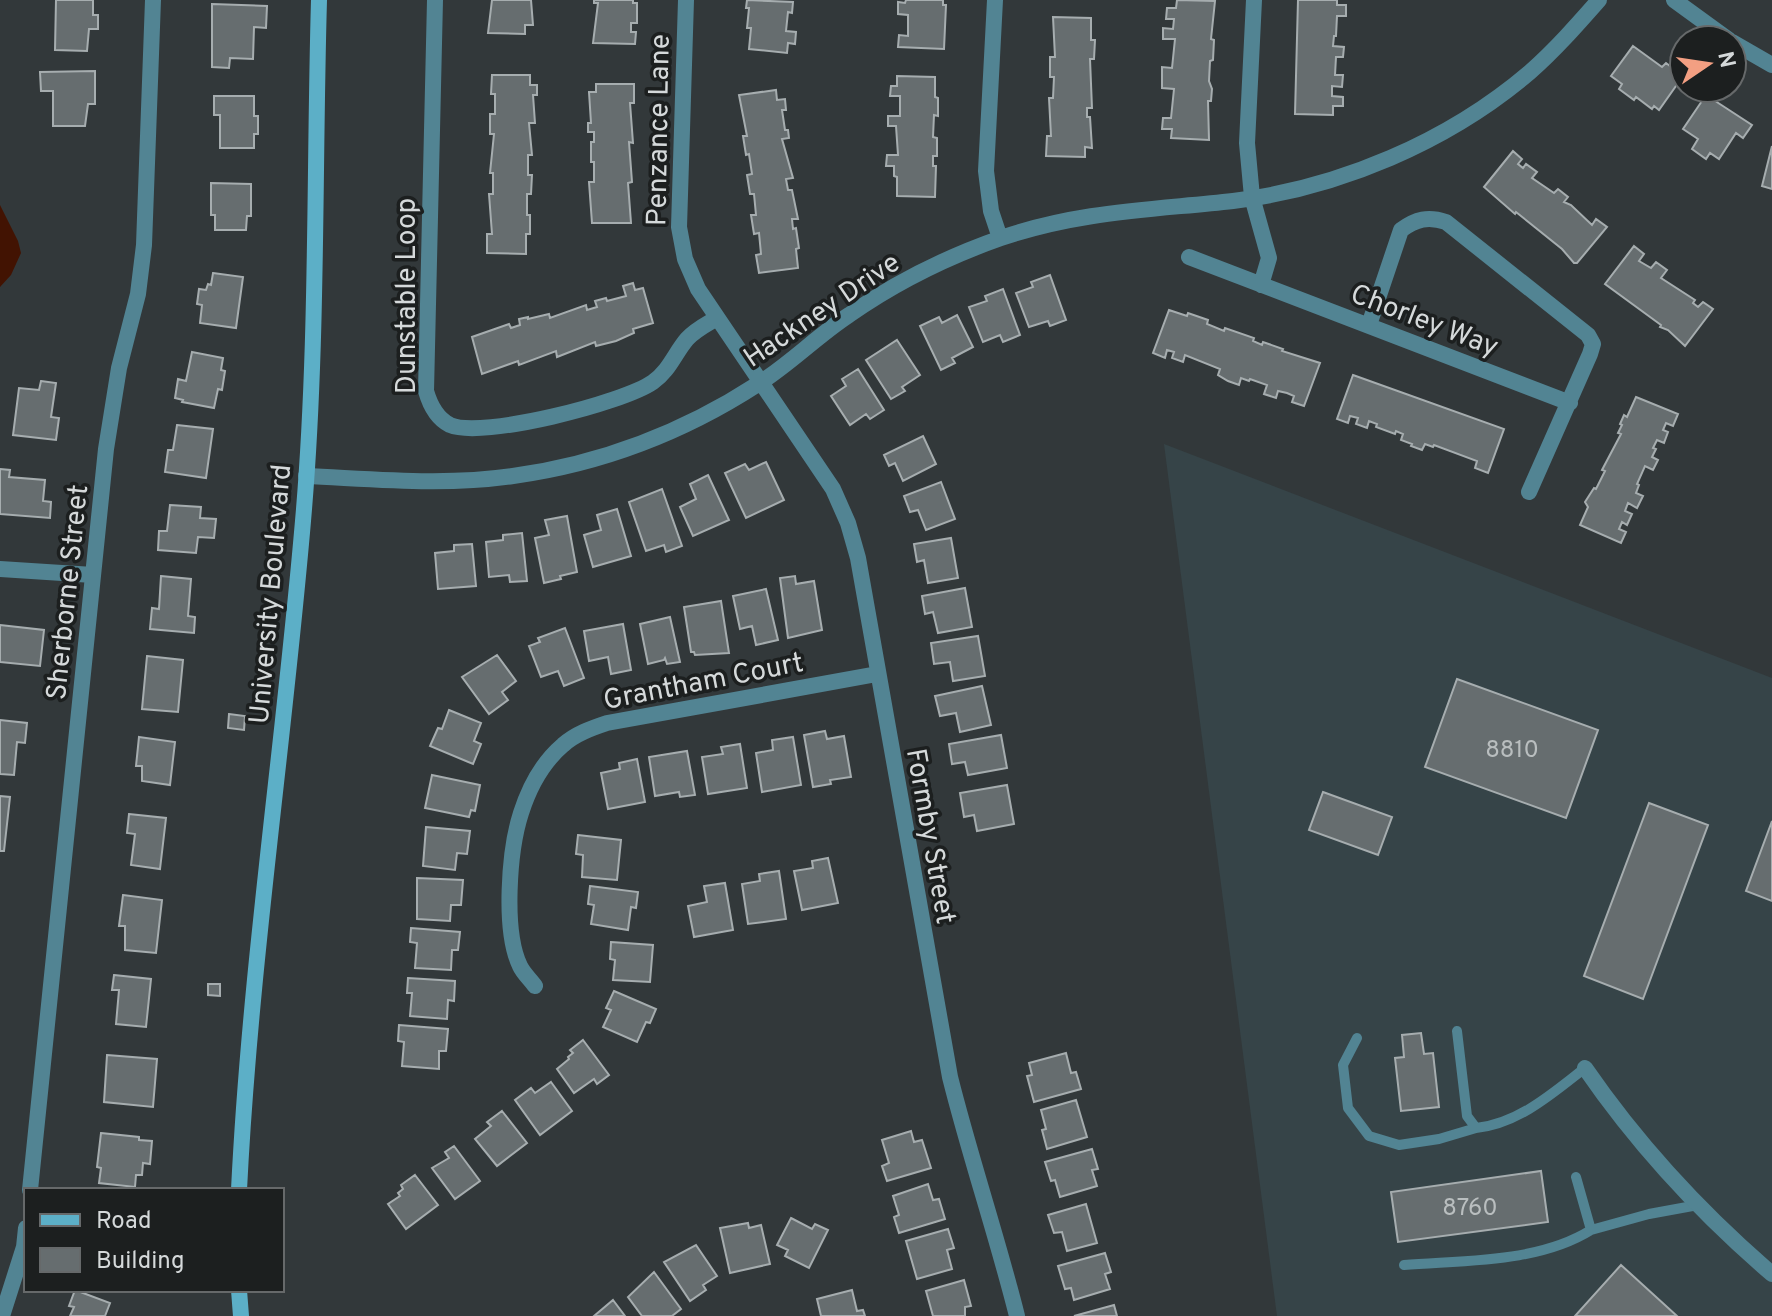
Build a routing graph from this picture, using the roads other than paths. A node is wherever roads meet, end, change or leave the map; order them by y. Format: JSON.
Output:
{"nodes":[{"id":1,"x":153,"y":0,"type":"edge"},
{"id":2,"x":319,"y":0,"type":"edge"},
{"id":3,"x":435,"y":0,"type":"edge"},
{"id":4,"x":686,"y":0,"type":"edge"},
{"id":5,"x":995,"y":0,"type":"edge"},
{"id":6,"x":1254,"y":0,"type":"edge"},
{"id":7,"x":1599,"y":0,"type":"edge"},
{"id":8,"x":1674,"y":0,"type":"edge"},
{"id":9,"x":1707,"y":24,"type":"edge"},
{"id":10,"x":1748,"y":51,"type":"edge"},
{"id":11,"x":1772,"y":65,"type":"edge"},
{"id":12,"x":1252,"y":197,"type":"junction"},
{"id":13,"x":1000,"y":238,"type":"junction"},
{"id":14,"x":1189,"y":257,"type":"dead end"},
{"id":15,"x":1261,"y":285,"type":"junction"},
{"id":16,"x":717,"y":318,"type":"junction"},
{"id":17,"x":1369,"y":325,"type":"junction"},
{"id":18,"x":762,"y":382,"type":"junction"},
{"id":19,"x":1570,"y":403,"type":"junction"},
{"id":20,"x":306,"y":476,"type":"junction"},
{"id":21,"x":1529,"y":492,"type":"dead end"},
{"id":22,"x":0,"y":569,"type":"edge"},
{"id":23,"x":93,"y":575,"type":"junction"},
{"id":24,"x":877,"y":674,"type":"junction"},
{"id":25,"x":535,"y":986,"type":"dead end"},
{"id":26,"x":1457,"y":1031,"type":"dead end"},
{"id":27,"x":1357,"y":1038,"type":"dead end"},
{"id":28,"x":1585,"y":1068,"type":"joint"},
{"id":29,"x":1476,"y":1128,"type":"junction"},
{"id":30,"x":1576,"y":1177,"type":"dead end"},
{"id":31,"x":30,"y":1188,"type":"edge"},
{"id":32,"x":239,"y":1188,"type":"edge"},
{"id":33,"x":1698,"y":1205,"type":"junction"},
{"id":34,"x":1591,"y":1230,"type":"junction"},
{"id":35,"x":24,"y":1239,"type":"edge"},
{"id":36,"x":1404,"y":1265,"type":"dead end"},
{"id":37,"x":1772,"y":1274,"type":"edge"},
{"id":38,"x":239,"y":1292,"type":"edge"},
{"id":39,"x":2,"y":1316,"type":"edge"},
{"id":40,"x":241,"y":1316,"type":"edge"},
{"id":41,"x":1017,"y":1316,"type":"edge"}],
"edges":[{"from":1,"to":23,"type":"street","name":"Sherborne Street"},
{"from":2,"to":20,"type":"street","name":"University Boulevard"},
{"from":3,"to":16,"type":"street","name":"Dunstable Loop"},
{"from":4,"to":16,"type":"street","name":"Penzance Lane"},
{"from":5,"to":13,"type":"street"},
{"from":6,"to":12,"type":"street"},
{"from":7,"to":12,"type":"street","name":"Hackney Drive"},
{"from":8,"to":9,"type":"street"},
{"from":10,"to":11,"type":"street"},
{"from":12,"to":13,"type":"street","name":"Hackney Drive"},
{"from":12,"to":15,"type":"street"},
{"from":13,"to":18,"type":"street","name":"Hackney Drive"},
{"from":14,"to":15,"type":"street","name":"Chorley Way"},
{"from":15,"to":17,"type":"street","name":"Chorley Way"},
{"from":16,"to":18,"type":"street","name":"Penzance Lane"},
{"from":17,"to":19,"type":"street","name":"Chorley Way"},
{"from":17,"to":19,"type":"street"},
{"from":18,"to":20,"type":"street","name":"Hackney Drive"},
{"from":18,"to":24,"type":"street","name":"Formby Street"},
{"from":19,"to":21,"type":"street"},
{"from":20,"to":32,"type":"street","name":"University Boulevard"},
{"from":22,"to":23,"type":"street"},
{"from":23,"to":31,"type":"street","name":"Sherborne Street"},
{"from":24,"to":25,"type":"street","name":"Grantham Court"},
{"from":24,"to":41,"type":"street","name":"Formby Street"},
{"from":26,"to":29,"type":"lane"},
{"from":27,"to":29,"type":"lane"},
{"from":28,"to":29,"type":"lane"},
{"from":28,"to":33,"type":"street"},
{"from":30,"to":34,"type":"lane"},
{"from":33,"to":34,"type":"lane"},
{"from":33,"to":37,"type":"street"},
{"from":34,"to":36,"type":"lane"},
{"from":35,"to":39,"type":"street"},
{"from":38,"to":40,"type":"street"}]}
